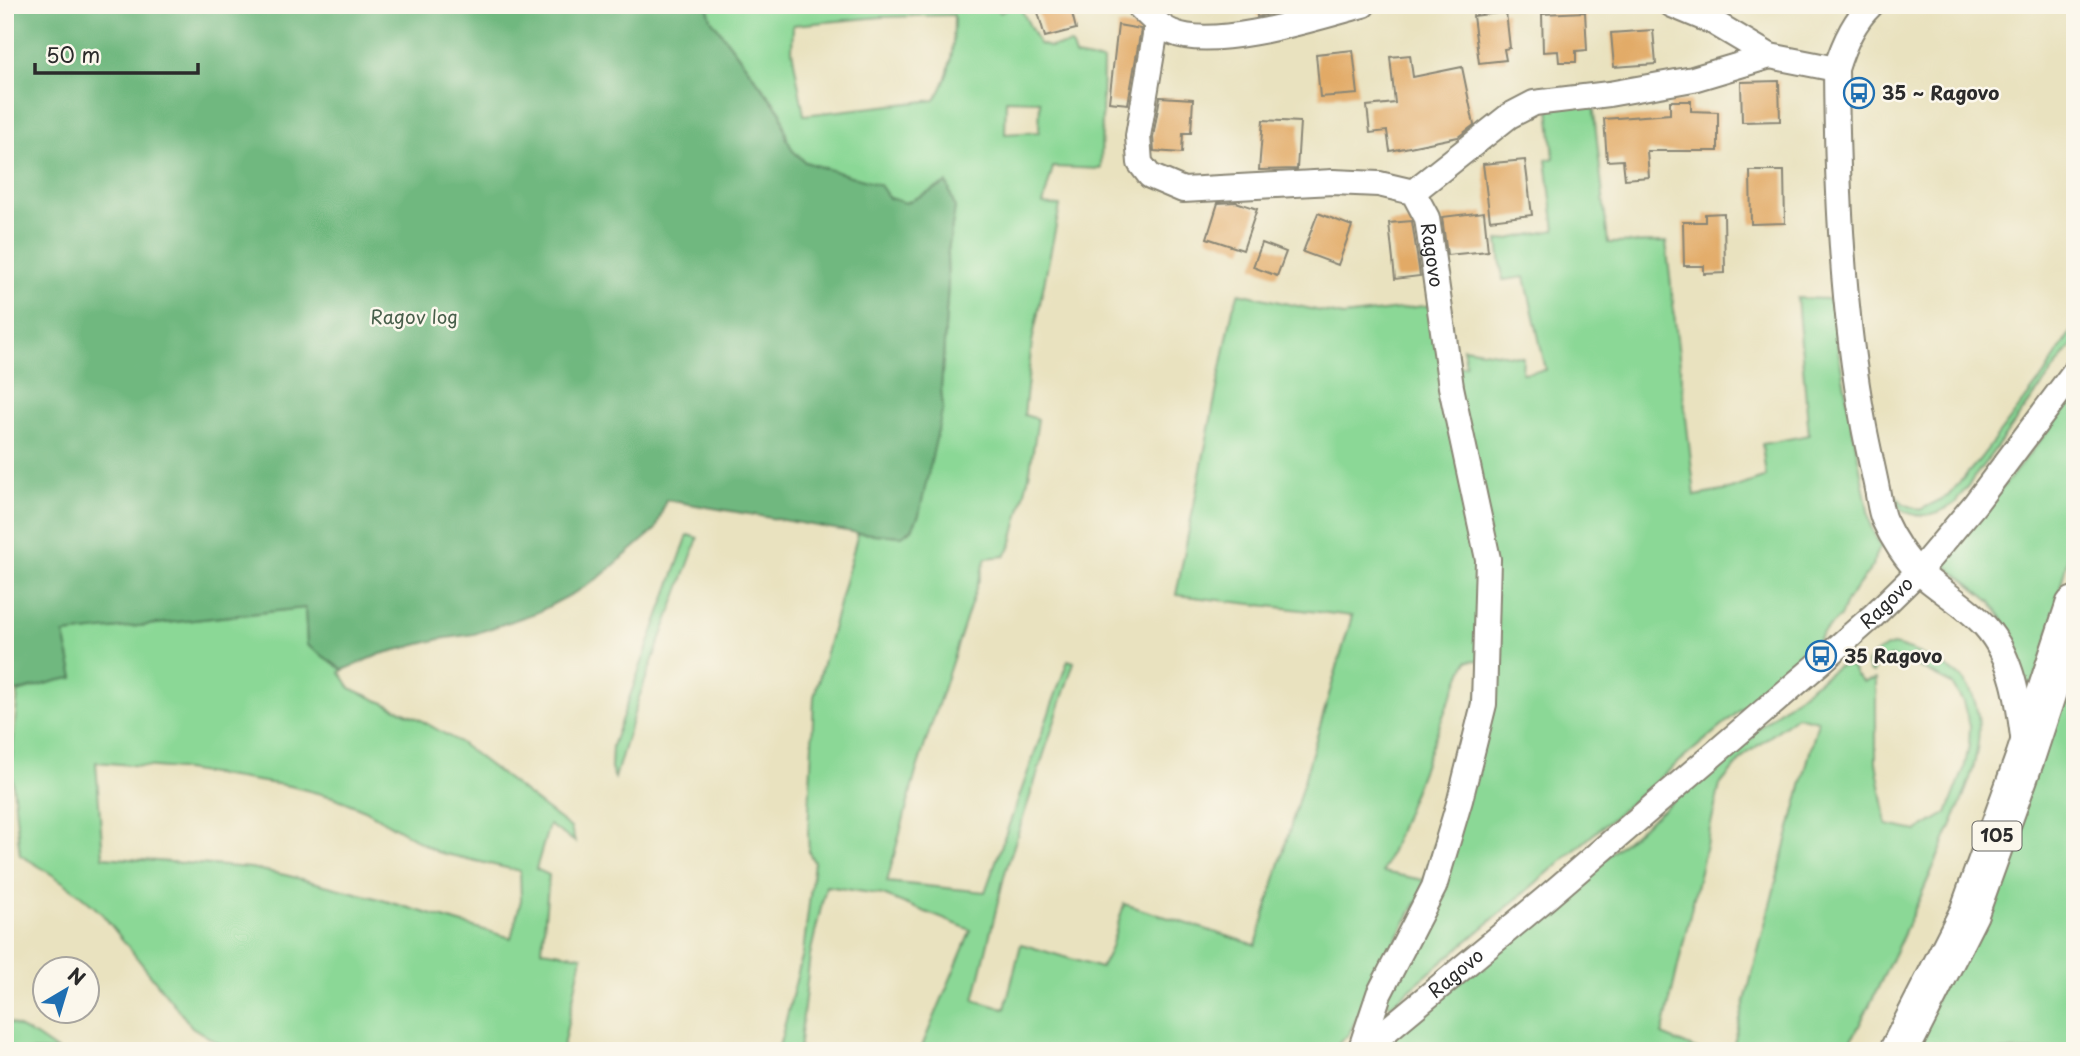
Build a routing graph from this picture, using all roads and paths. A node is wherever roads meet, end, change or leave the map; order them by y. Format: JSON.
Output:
{"nodes":[{"id":1,"x":1138,"y":5,"type":"edge"},
{"id":2,"x":1363,"y":5,"type":"edge"},
{"id":3,"x":1672,"y":5,"type":"edge"},
{"id":4,"x":1871,"y":5,"type":"edge"},
{"id":5,"x":1157,"y":23,"type":"junction"},
{"id":6,"x":1770,"y":56,"type":"junction"},
{"id":7,"x":1836,"y":69,"type":"junction"},
{"id":8,"x":1413,"y":192,"type":"junction"},
{"id":9,"x":2075,"y":371,"type":"edge"},
{"id":10,"x":1918,"y":572,"type":"junction"},
{"id":11,"x":2075,"y":606,"type":"edge"},
{"id":12,"x":2025,"y":758,"type":"junction"},
{"id":13,"x":1361,"y":1051,"type":"edge"},
{"id":14,"x":1899,"y":1051,"type":"edge"}],
"edges":[{"from":1,"to":5,"type":"street"},
{"from":2,"to":5,"type":"street"},
{"from":3,"to":6,"type":"street"},
{"from":4,"to":7,"type":"street","name":"Ragovo"},
{"from":5,"to":8,"type":"street"},
{"from":6,"to":7,"type":"street"},
{"from":6,"to":8,"type":"street"},
{"from":7,"to":10,"type":"street","name":"Ragovo"},
{"from":8,"to":13,"type":"street","name":"Ragovo"},
{"from":9,"to":10,"type":"street"},
{"from":10,"to":12,"type":"street"},
{"from":10,"to":13,"type":"street","name":"Ragovo"},
{"from":11,"to":12,"type":"main road","number":"105"},
{"from":12,"to":14,"type":"main road","number":"105"}]}
